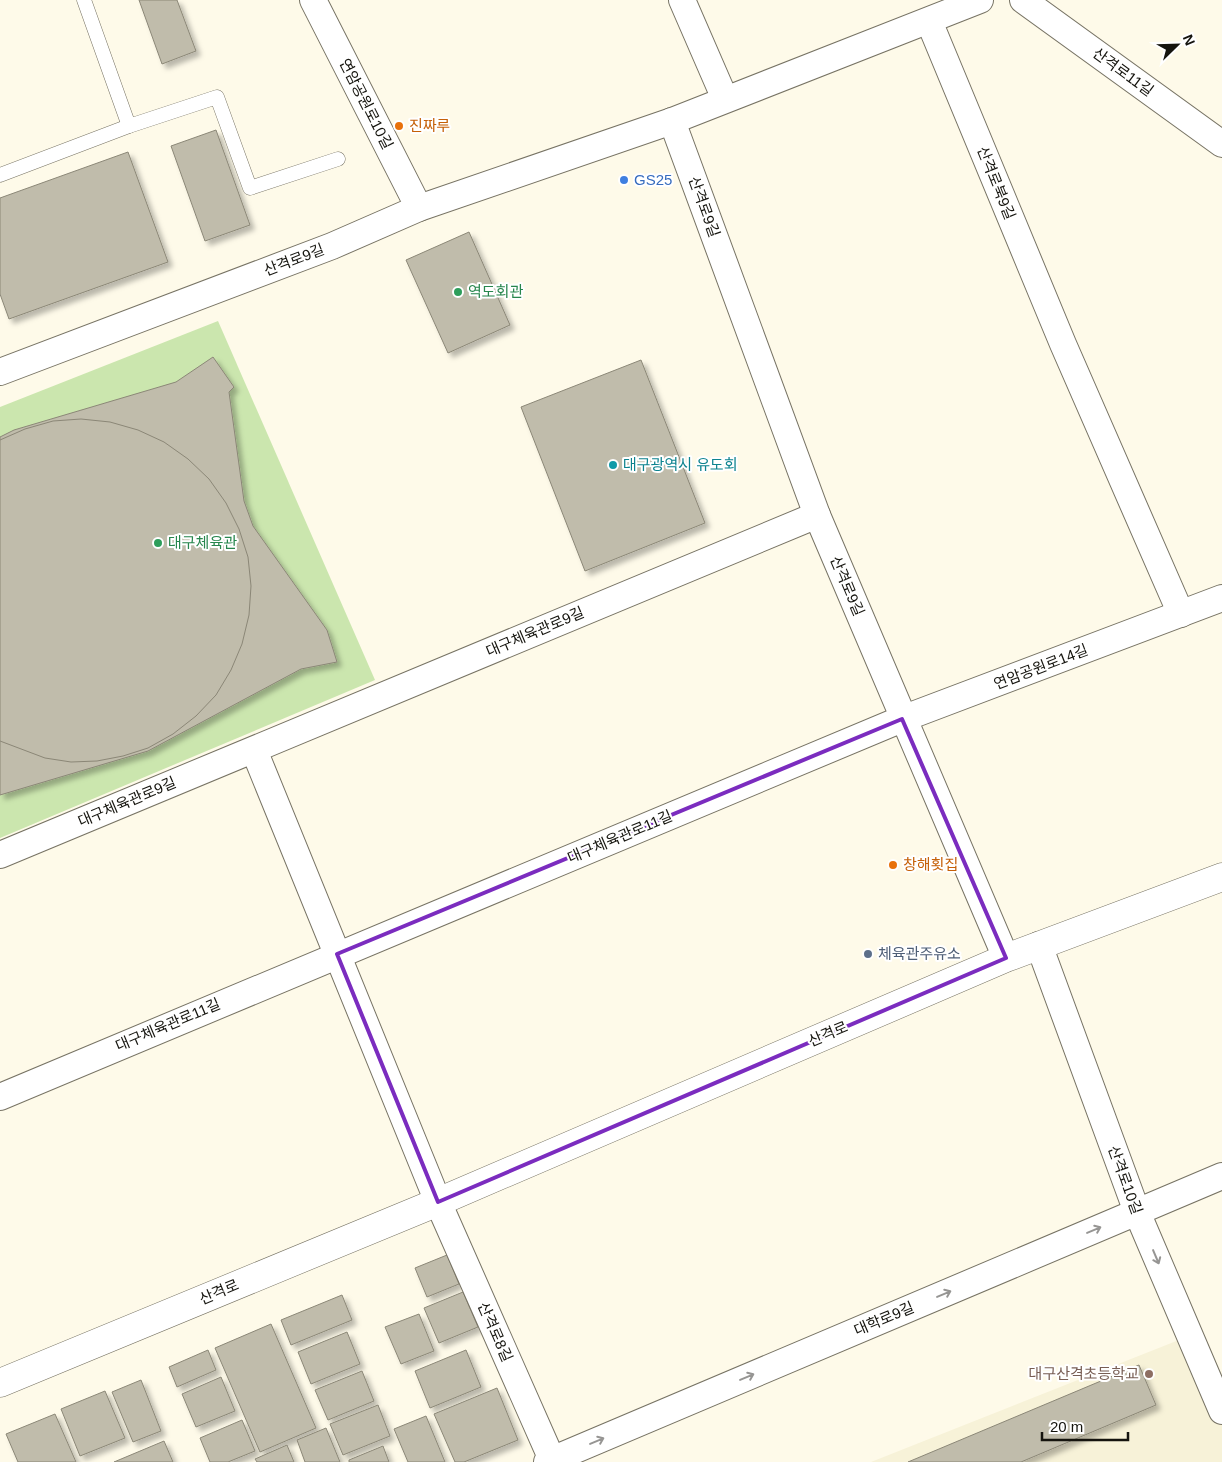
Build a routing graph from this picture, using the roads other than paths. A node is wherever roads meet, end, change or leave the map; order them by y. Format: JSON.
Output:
{"nodes":[{"id":1,"x":84,"y":0,"type":"edge"},
{"id":2,"x":313,"y":0,"type":"edge"},
{"id":3,"x":682,"y":0,"type":"edge"},
{"id":4,"x":980,"y":0,"type":"edge"},
{"id":5,"x":1024,"y":0,"type":"edge"},
{"id":6,"x":929,"y":21,"type":"junction"},
{"id":7,"x":725,"y":99,"type":"junction"},
{"id":8,"x":672,"y":121,"type":"junction"},
{"id":9,"x":129,"y":126,"type":"junction"},
{"id":10,"x":1222,"y":144,"type":"edge"},
{"id":11,"x":338,"y":159,"type":"dead end"},
{"id":12,"x":0,"y":175,"type":"edge"},
{"id":13,"x":419,"y":208,"type":"junction"},
{"id":14,"x":0,"y":372,"type":"edge"},
{"id":15,"x":816,"y":515,"type":"junction"},
{"id":16,"x":1222,"y":598,"type":"edge"},
{"id":17,"x":1181,"y":614,"type":"junction"},
{"id":18,"x":902,"y":719,"type":"junction"},
{"id":19,"x":254,"y":750,"type":"junction"},
{"id":20,"x":0,"y":855,"type":"edge"},
{"id":21,"x":1222,"y":876,"type":"edge"},
{"id":22,"x":1039,"y":945,"type":"junction"},
{"id":23,"x":337,"y":954,"type":"junction"},
{"id":24,"x":1006,"y":958,"type":"junction"},
{"id":25,"x":0,"y":1097,"type":"edge"},
{"id":26,"x":1222,"y":1176,"type":"edge"},
{"id":27,"x":438,"y":1202,"type":"junction"},
{"id":28,"x":1136,"y":1212,"type":"junction"},
{"id":29,"x":0,"y":1383,"type":"edge"},
{"id":30,"x":1222,"y":1410,"type":"edge"},
{"id":31,"x":550,"y":1461,"type":"edge"}],
"edges":[{"from":1,"to":9,"type":"lane"},
{"from":2,"to":13,"type":"street","name":"연암공원로10길"},
{"from":3,"to":7,"type":"street"},
{"from":4,"to":6,"type":"street"},
{"from":5,"to":10,"type":"street","name":"산격로11길"},
{"from":6,"to":7,"type":"street"},
{"from":6,"to":17,"type":"street","name":"산격로북9길"},
{"from":7,"to":8,"type":"street"},
{"from":8,"to":13,"type":"street","name":"산격로9길"},
{"from":8,"to":15,"type":"street","name":"산격로9길"},
{"from":9,"to":11,"type":"lane"},
{"from":9,"to":12,"type":"lane"},
{"from":13,"to":14,"type":"street","name":"산격로9길"},
{"from":15,"to":18,"type":"street","name":"산격로9길"},
{"from":15,"to":19,"type":"street","name":"대구체육관로9길"},
{"from":16,"to":17,"type":"street","name":"연암공원로14길"},
{"from":17,"to":18,"type":"street","name":"연암공원로14길"},
{"from":18,"to":23,"type":"street","name":"대구체육관로11길"},
{"from":18,"to":24,"type":"street","name":"산격로9길"},
{"from":19,"to":20,"type":"street","name":"대구체육관로9길"},
{"from":19,"to":23,"type":"street"},
{"from":21,"to":22,"type":"street","name":"산격로"},
{"from":22,"to":24,"type":"street","name":"산격로"},
{"from":22,"to":28,"type":"street","name":"산격로10길"},
{"from":23,"to":25,"type":"street","name":"대구체육관로11길"},
{"from":23,"to":27,"type":"street"},
{"from":24,"to":27,"type":"street","name":"산격로"},
{"from":26,"to":28,"type":"street","name":"대학로9길"},
{"from":27,"to":29,"type":"street","name":"산격로"},
{"from":27,"to":31,"type":"street","name":"산격로8길"},
{"from":28,"to":30,"type":"street","name":"산격로10길","one_way":true},
{"from":31,"to":28,"type":"street","name":"대학로9길","one_way":true}]}
